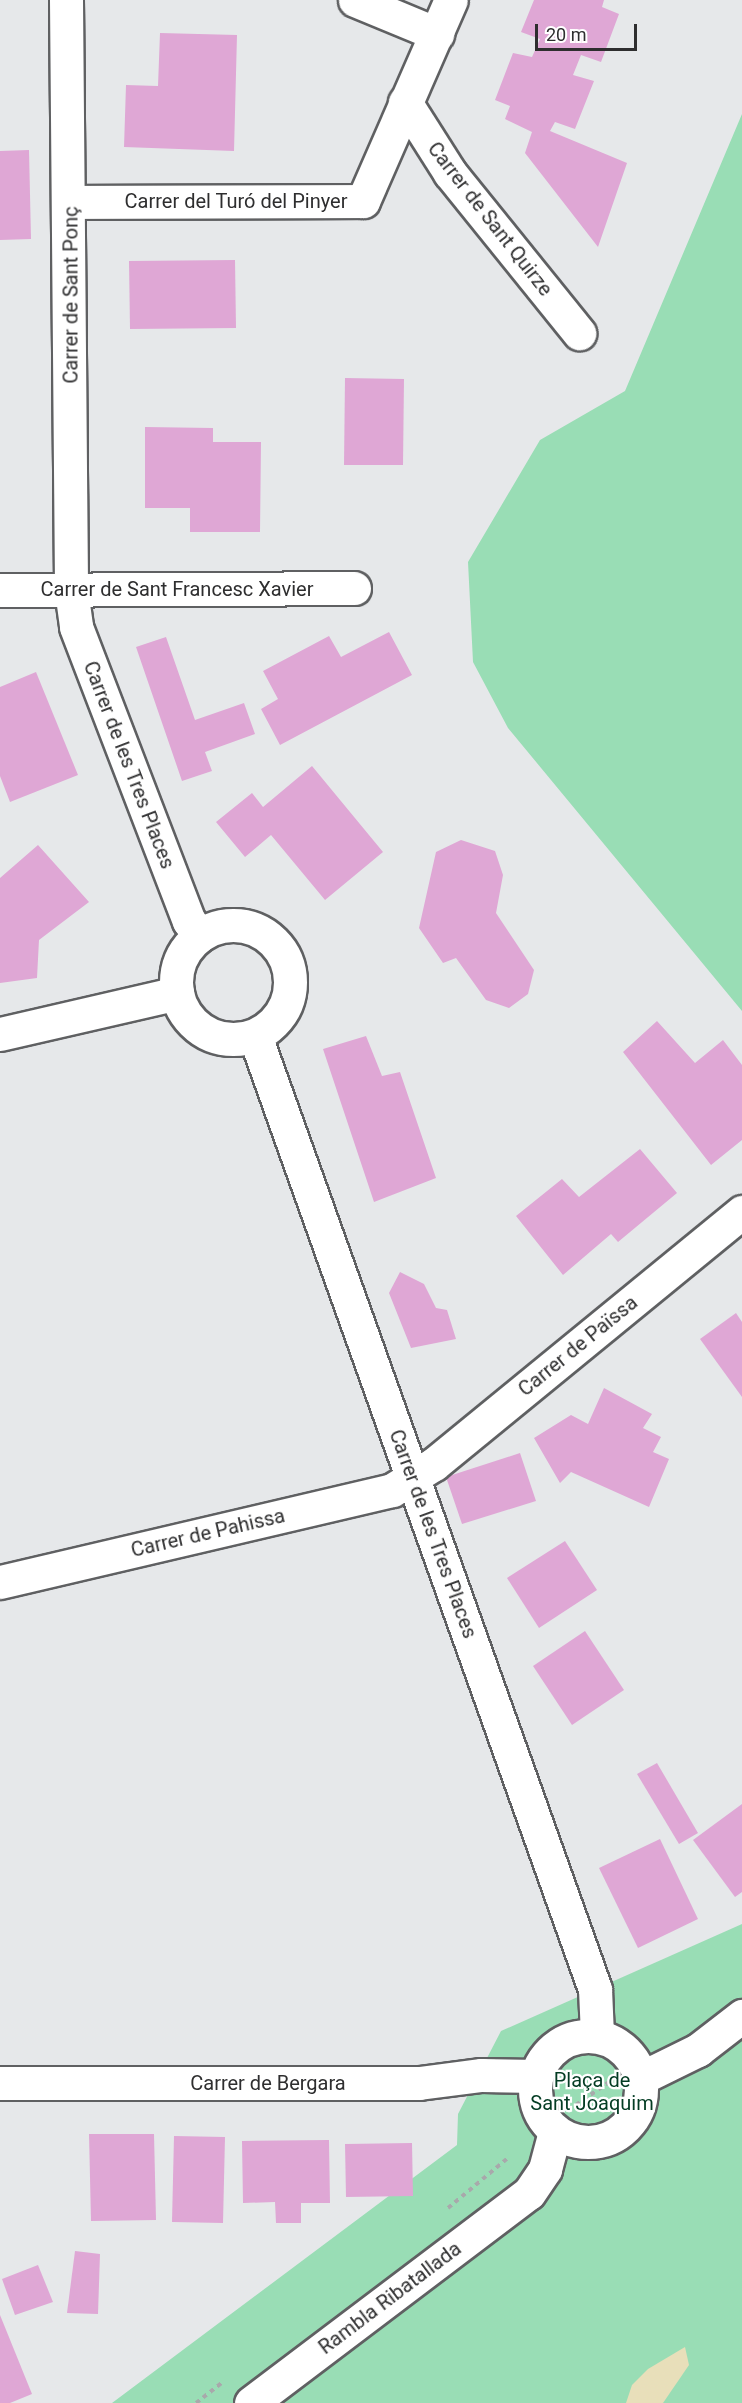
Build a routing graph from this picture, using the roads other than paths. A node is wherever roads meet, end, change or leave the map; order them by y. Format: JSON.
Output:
{"nodes":[{"id":1,"x":66,"y":0,"type":"edge"},
{"id":2,"x":355,"y":0,"type":"edge"},
{"id":3,"x":451,"y":0,"type":"edge"},
{"id":4,"x":437,"y":34,"type":"junction"},
{"id":5,"x":405,"y":102,"type":"junction"},
{"id":6,"x":70,"y":202,"type":"junction"},
{"id":7,"x":579,"y":333,"type":"dead end"},
{"id":8,"x":354,"y":588,"type":"dead end"},
{"id":9,"x":71,"y":590,"type":"junction"},
{"id":10,"x":0,"y":591,"type":"edge"},
{"id":11,"x":200,"y":935,"type":"junction"},
{"id":12,"x":177,"y":993,"type":"junction"},
{"id":13,"x":0,"y":1034,"type":"edge"},
{"id":14,"x":255,"y":1036,"type":"junction"},
{"id":15,"x":737,"y":1225,"type":"edge"},
{"id":16,"x":413,"y":1477,"type":"junction"},
{"id":17,"x":0,"y":1582,"type":"edge"},
{"id":18,"x":742,"y":2016,"type":"edge"},
{"id":19,"x":597,"y":2035,"type":"junction"},
{"id":20,"x":698,"y":2050,"type":"junction"},
{"id":21,"x":638,"y":2071,"type":"junction"},
{"id":22,"x":536,"y":2076,"type":"junction"},
{"id":23,"x":0,"y":2083,"type":"edge"},
{"id":24,"x":634,"y":2120,"type":"junction"},
{"id":25,"x":550,"y":2128,"type":"junction"},
{"id":26,"x":251,"y":2403,"type":"edge"}],
"edges":[{"from":1,"to":6,"type":"street","name":"Carrer de Sant Ponç"},
{"from":2,"to":4,"type":"street"},
{"from":3,"to":4,"type":"street","name":"Carrer del Turó del Pinyer"},
{"from":4,"to":5,"type":"street","name":"Carrer del Turó del Pinyer"},
{"from":5,"to":6,"type":"street","name":"Carrer del Turó del Pinyer"},
{"from":5,"to":7,"type":"street","name":"Carrer de Sant Quirze"},
{"from":6,"to":9,"type":"street","name":"Carrer de Sant Ponç"},
{"from":8,"to":9,"type":"street","name":"Carrer de Sant Francesc Xavier"},
{"from":9,"to":10,"type":"street","name":"Carrer de Sant Francesc Xavier"},
{"from":9,"to":11,"type":"street","name":"Carrer de les Tres Places"},
{"from":11,"to":12,"type":"street"},
{"from":11,"to":14,"type":"street"},
{"from":12,"to":13,"type":"street"},
{"from":12,"to":14,"type":"street"},
{"from":14,"to":16,"type":"street","name":"Carrer de les Tres Places"},
{"from":15,"to":16,"type":"street","name":"Carrer de Païssa"},
{"from":16,"to":17,"type":"street","name":"Carrer de Pahissa"},
{"from":16,"to":19,"type":"street","name":"Carrer de les Tres Places"},
{"from":18,"to":20,"type":"street"},
{"from":19,"to":21,"type":"street"},
{"from":19,"to":22,"type":"street"},
{"from":20,"to":21,"type":"street"},
{"from":20,"to":24,"type":"street"},
{"from":21,"to":24,"type":"street"},
{"from":22,"to":23,"type":"street","name":"Carrer de Bergara"},
{"from":22,"to":25,"type":"street"},
{"from":24,"to":25,"type":"street"},
{"from":25,"to":26,"type":"street","name":"Rambla Ribatallada"}]}
